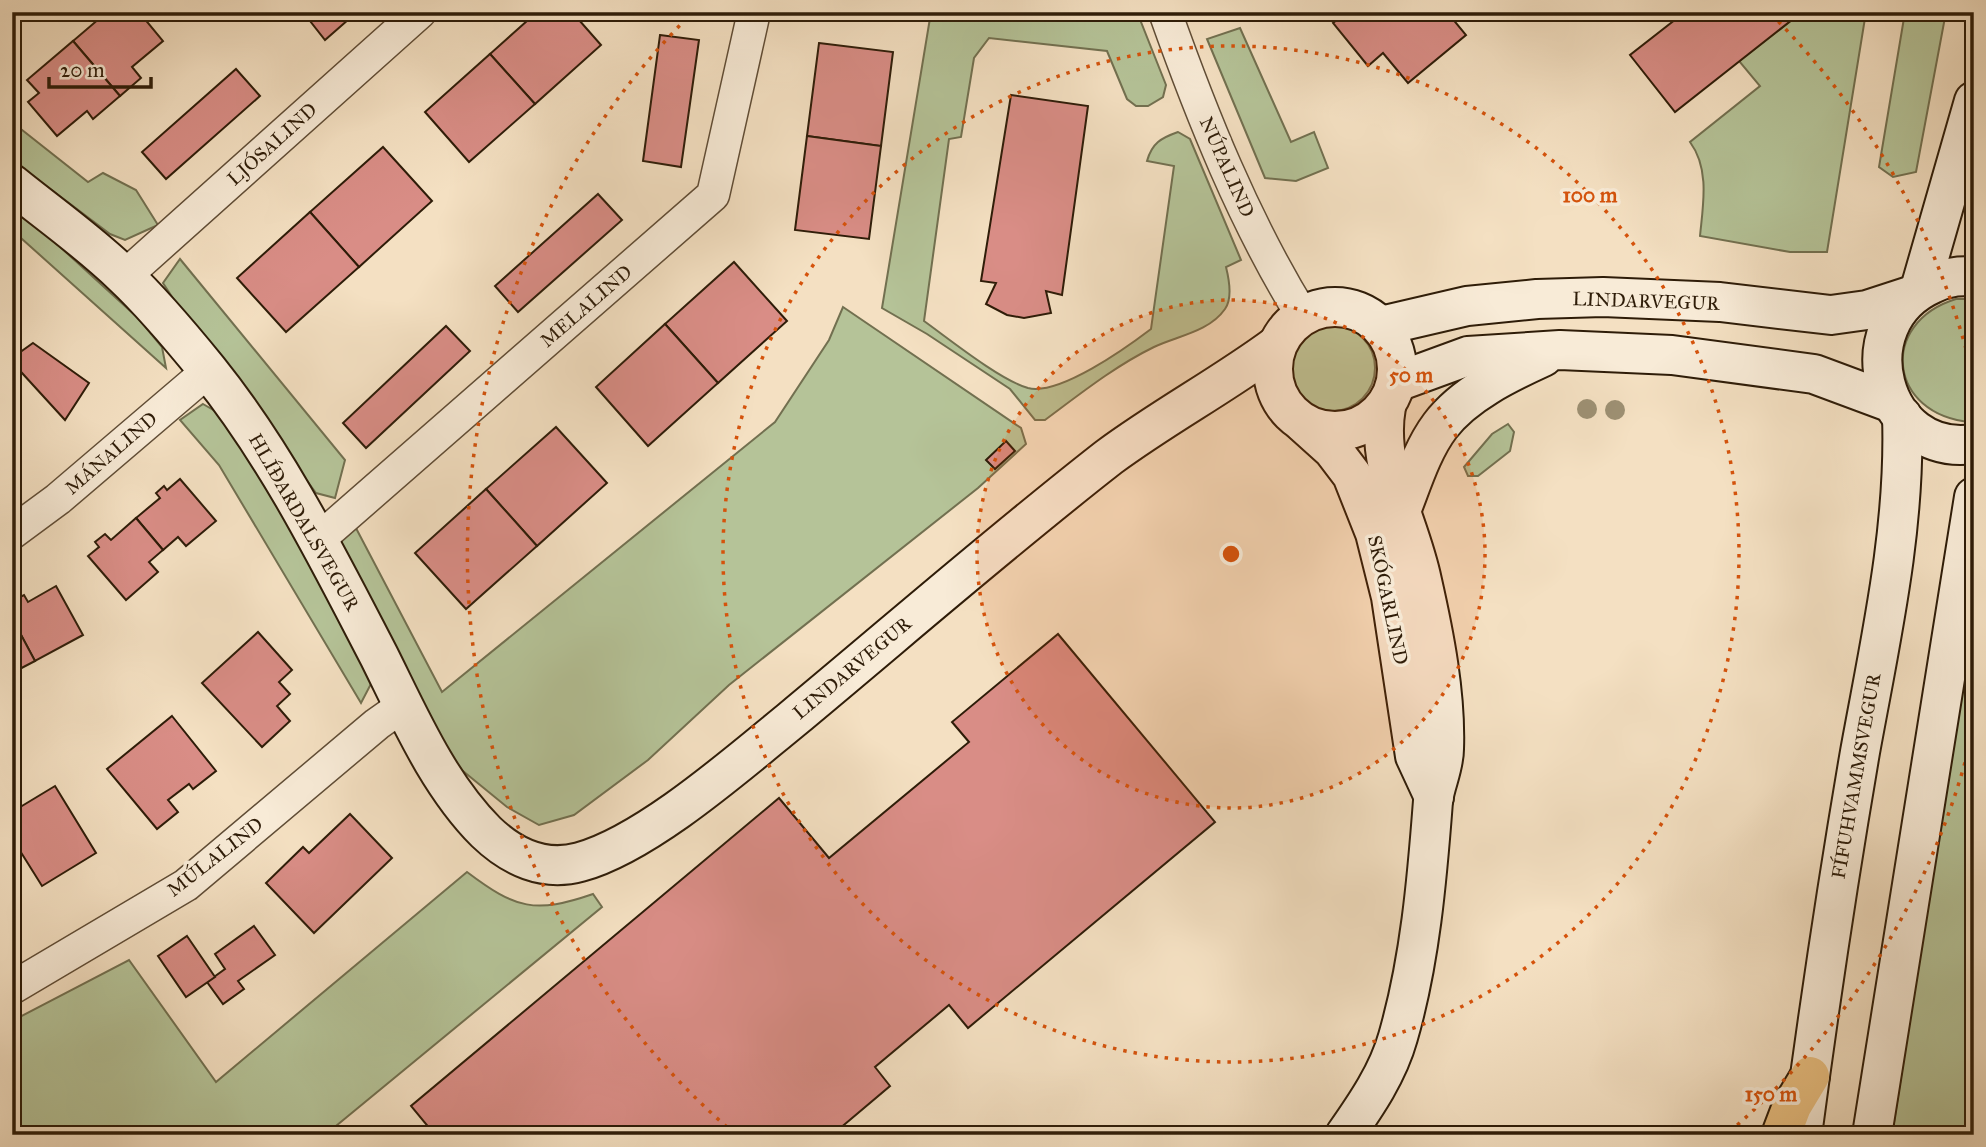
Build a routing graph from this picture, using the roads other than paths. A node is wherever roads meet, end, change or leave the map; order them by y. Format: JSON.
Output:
{"nodes":[{"id":1,"x":420,"y":12,"type":"edge"},
{"id":2,"x":754,"y":12,"type":"edge"},
{"id":3,"x":1165,"y":12,"type":"edge"},
{"id":4,"x":1974,"y":101,"type":"edge"},
{"id":5,"x":12,"y":184,"type":"edge"},
{"id":6,"x":125,"y":276,"type":"junction"},
{"id":7,"x":1974,"y":277,"type":"edge"},
{"id":8,"x":1915,"y":292,"type":"junction"},
{"id":9,"x":1302,"y":315,"type":"junction"},
{"id":10,"x":1381,"y":326,"type":"junction"},
{"id":11,"x":1277,"y":345,"type":"junction"},
{"id":12,"x":1560,"y":350,"type":"junction"},
{"id":13,"x":208,"y":371,"type":"junction"},
{"id":14,"x":1391,"y":394,"type":"junction"},
{"id":15,"x":1193,"y":399,"type":"junction"},
{"id":16,"x":1897,"y":410,"type":"junction"},
{"id":17,"x":1293,"y":414,"type":"junction"},
{"id":18,"x":1974,"y":444,"type":"edge"},
{"id":19,"x":1974,"y":497,"type":"edge"},
{"id":20,"x":1401,"y":510,"type":"junction"},
{"id":21,"x":12,"y":533,"type":"edge"},
{"id":22,"x":318,"y":540,"type":"junction"},
{"id":23,"x":404,"y":705,"type":"junction"},
{"id":24,"x":1434,"y":797,"type":"junction"},
{"id":25,"x":490,"y":836,"type":"joint"},
{"id":26,"x":12,"y":988,"type":"edge"},
{"id":27,"x":1810,"y":1076,"type":"junction"},
{"id":28,"x":1345,"y":1135,"type":"edge"},
{"id":29,"x":1781,"y":1135,"type":"edge"},
{"id":30,"x":1802,"y":1135,"type":"edge"},
{"id":31,"x":1872,"y":1135,"type":"edge"}],
"edges":[{"from":1,"to":6,"type":"street","name":"LJÓSALIND"},
{"from":2,"to":22,"type":"street","name":"MELALIND"},
{"from":3,"to":9,"type":"street","name":"NÚPALIND"},
{"from":4,"to":8,"type":"street"},
{"from":5,"to":6,"type":"street","name":"HLÍÐARDALSVEGUR"},
{"from":6,"to":13,"type":"street","name":"HLÍÐARDALSVEGUR"},
{"from":7,"to":8,"type":"street","name":"LINDARVEGUR"},
{"from":8,"to":10,"type":"street","name":"LINDARVEGUR"},
{"from":8,"to":16,"type":"street","name":"FÍFUHVAMMSVEGUR"},
{"from":9,"to":10,"type":"street"},
{"from":9,"to":11,"type":"street"},
{"from":10,"to":14,"type":"street"},
{"from":11,"to":15,"type":"street","name":"LINDARVEGUR"},
{"from":11,"to":17,"type":"street"},
{"from":12,"to":14,"type":"street"},
{"from":12,"to":16,"type":"street"},
{"from":12,"to":20,"type":"street"},
{"from":13,"to":21,"type":"street","name":"MÁNALIND"},
{"from":13,"to":22,"type":"street","name":"HLÍÐARDALSVEGUR"},
{"from":14,"to":17,"type":"street"},
{"from":14,"to":20,"type":"street","name":"SKÓGARLIND"},
{"from":15,"to":17,"type":"street","name":"LINDARVEGUR"},
{"from":15,"to":25,"type":"street","name":"LINDARVEGUR"},
{"from":16,"to":18,"type":"street"},
{"from":16,"to":27,"type":"street","name":"FÍFUHVAMMSVEGUR"},
{"from":17,"to":24,"type":"street","name":"SKÓGARLIND"},
{"from":19,"to":31,"type":"street"},
{"from":20,"to":24,"type":"street","name":"SKÓGARLIND"},
{"from":22,"to":23,"type":"street","name":"HLÍÐARDALSVEGUR"},
{"from":23,"to":25,"type":"street","name":"HLÍÐARDALSVEGUR"},
{"from":23,"to":26,"type":"street","name":"MÚLALIND"},
{"from":24,"to":28,"type":"street","name":"SKÓGARLIND"},
{"from":27,"to":29,"type":"highway"},
{"from":27,"to":30,"type":"street","name":"FÍFUHVAMMSVEGUR"}]}
